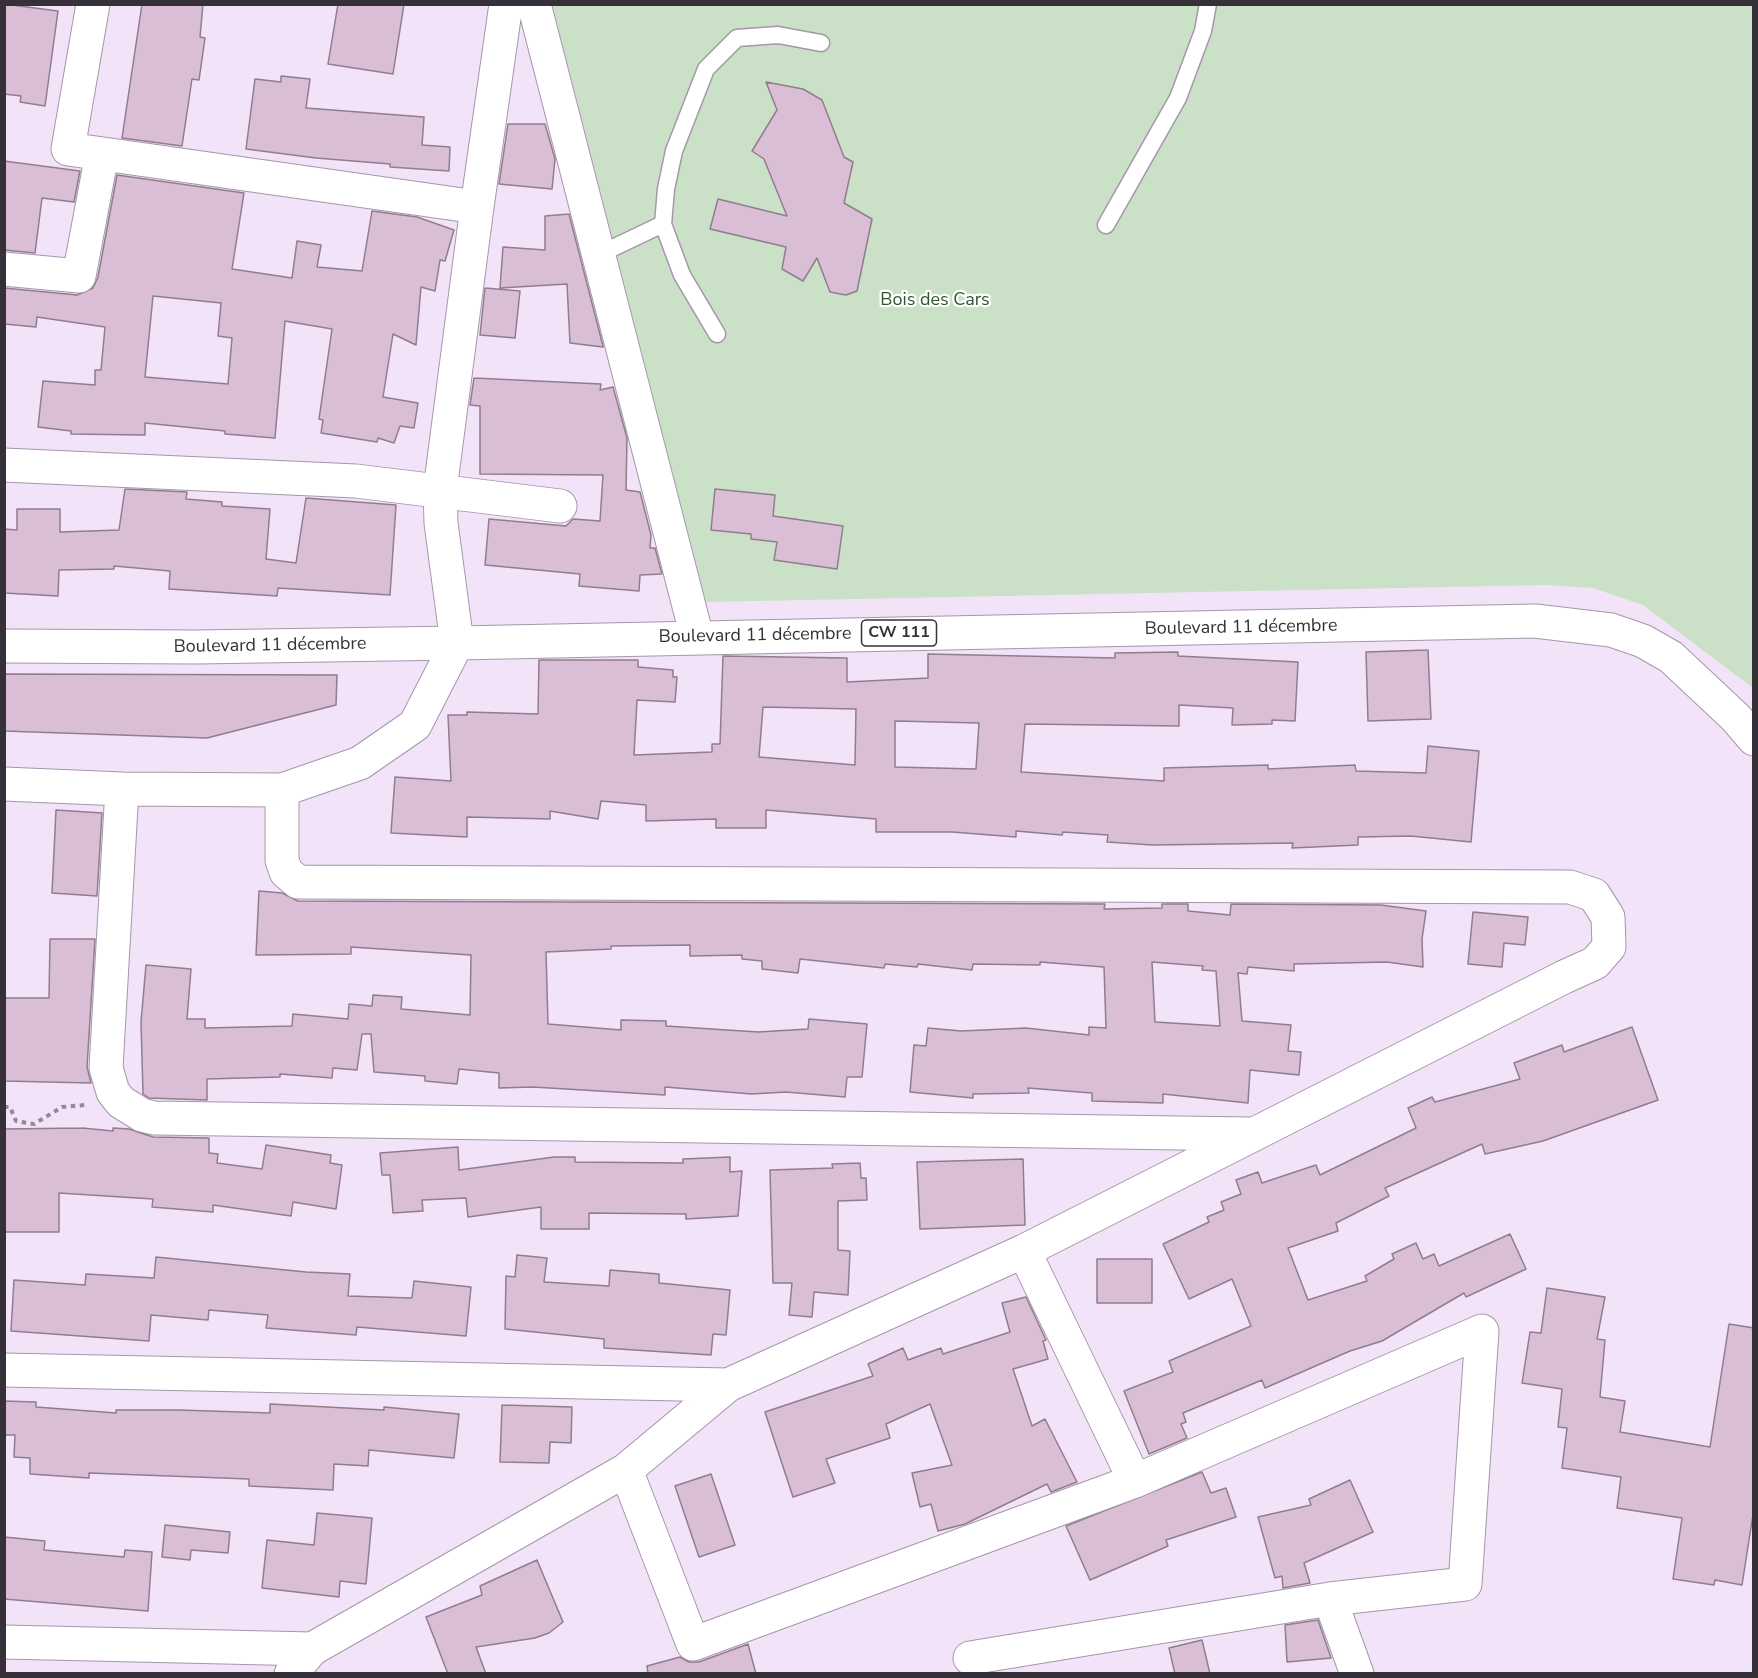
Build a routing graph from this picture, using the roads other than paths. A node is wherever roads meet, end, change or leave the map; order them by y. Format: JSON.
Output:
{"nodes":[{"id":1,"x":93,"y":4,"type":"edge"},
{"id":2,"x":506,"y":4,"type":"edge"},
{"id":3,"x":534,"y":4,"type":"edge"},
{"id":4,"x":1208,"y":4,"type":"edge"},
{"id":5,"x":821,"y":43,"type":"dead end"},
{"id":6,"x":102,"y":154,"type":"junction"},
{"id":7,"x":477,"y":207,"type":"junction"},
{"id":8,"x":663,"y":224,"type":"junction"},
{"id":9,"x":1106,"y":225,"type":"dead end"},
{"id":10,"x":598,"y":255,"type":"junction"},
{"id":11,"x":4,"y":269,"type":"edge"},
{"id":12,"x":717,"y":334,"type":"dead end"},
{"id":13,"x":4,"y":465,"type":"edge"},
{"id":14,"x":440,"y":490,"type":"junction"},
{"id":15,"x":561,"y":506,"type":"dead end"},
{"id":16,"x":697,"y":637,"type":"junction"},
{"id":17,"x":457,"y":643,"type":"junction"},
{"id":18,"x":4,"y":646,"type":"edge"},
{"id":19,"x":1754,"y":739,"type":"edge"},
{"id":20,"x":4,"y":783,"type":"edge"},
{"id":21,"x":122,"y":789,"type":"junction"},
{"id":22,"x":282,"y":790,"type":"junction"},
{"id":23,"x":1253,"y":1135,"type":"junction"},
{"id":24,"x":1024,"y":1251,"type":"junction"},
{"id":25,"x":4,"y":1370,"type":"edge"},
{"id":26,"x":728,"y":1385,"type":"junction"},
{"id":27,"x":626,"y":1470,"type":"junction"},
{"id":28,"x":1135,"y":1481,"type":"junction"},
{"id":29,"x":1330,"y":1599,"type":"junction"},
{"id":30,"x":4,"y":1642,"type":"edge"},
{"id":31,"x":970,"y":1658,"type":"dead end"},
{"id":32,"x":302,"y":1661,"type":"edge"},
{"id":33,"x":1357,"y":1674,"type":"edge"}],
"edges":[{"from":1,"to":6,"type":"street"},
{"from":2,"to":7,"type":"street"},
{"from":3,"to":10,"type":"street"},
{"from":4,"to":9,"type":"lane"},
{"from":5,"to":8,"type":"lane"},
{"from":6,"to":7,"type":"street"},
{"from":6,"to":11,"type":"street"},
{"from":7,"to":14,"type":"street"},
{"from":8,"to":10,"type":"lane"},
{"from":8,"to":12,"type":"lane"},
{"from":10,"to":16,"type":"street"},
{"from":13,"to":14,"type":"street"},
{"from":14,"to":15,"type":"street"},
{"from":14,"to":17,"type":"street"},
{"from":16,"to":17,"type":"street","name":"Boulevard 11 décembre","number":"CW 111"},
{"from":16,"to":19,"type":"street","name":"Boulevard 11 décembre","number":"CW 111"},
{"from":17,"to":18,"type":"street","name":"Boulevard 11 décembre","number":"CW 111"},
{"from":17,"to":22,"type":"street"},
{"from":20,"to":21,"type":"street"},
{"from":21,"to":22,"type":"street"},
{"from":21,"to":23,"type":"street"},
{"from":22,"to":23,"type":"street"},
{"from":23,"to":24,"type":"street"},
{"from":24,"to":26,"type":"street"},
{"from":24,"to":28,"type":"street"},
{"from":25,"to":26,"type":"street"},
{"from":26,"to":27,"type":"street"},
{"from":27,"to":28,"type":"street"},
{"from":27,"to":32,"type":"street"},
{"from":28,"to":29,"type":"street"},
{"from":29,"to":31,"type":"street"},
{"from":29,"to":33,"type":"street"},
{"from":30,"to":32,"type":"street"}]}
